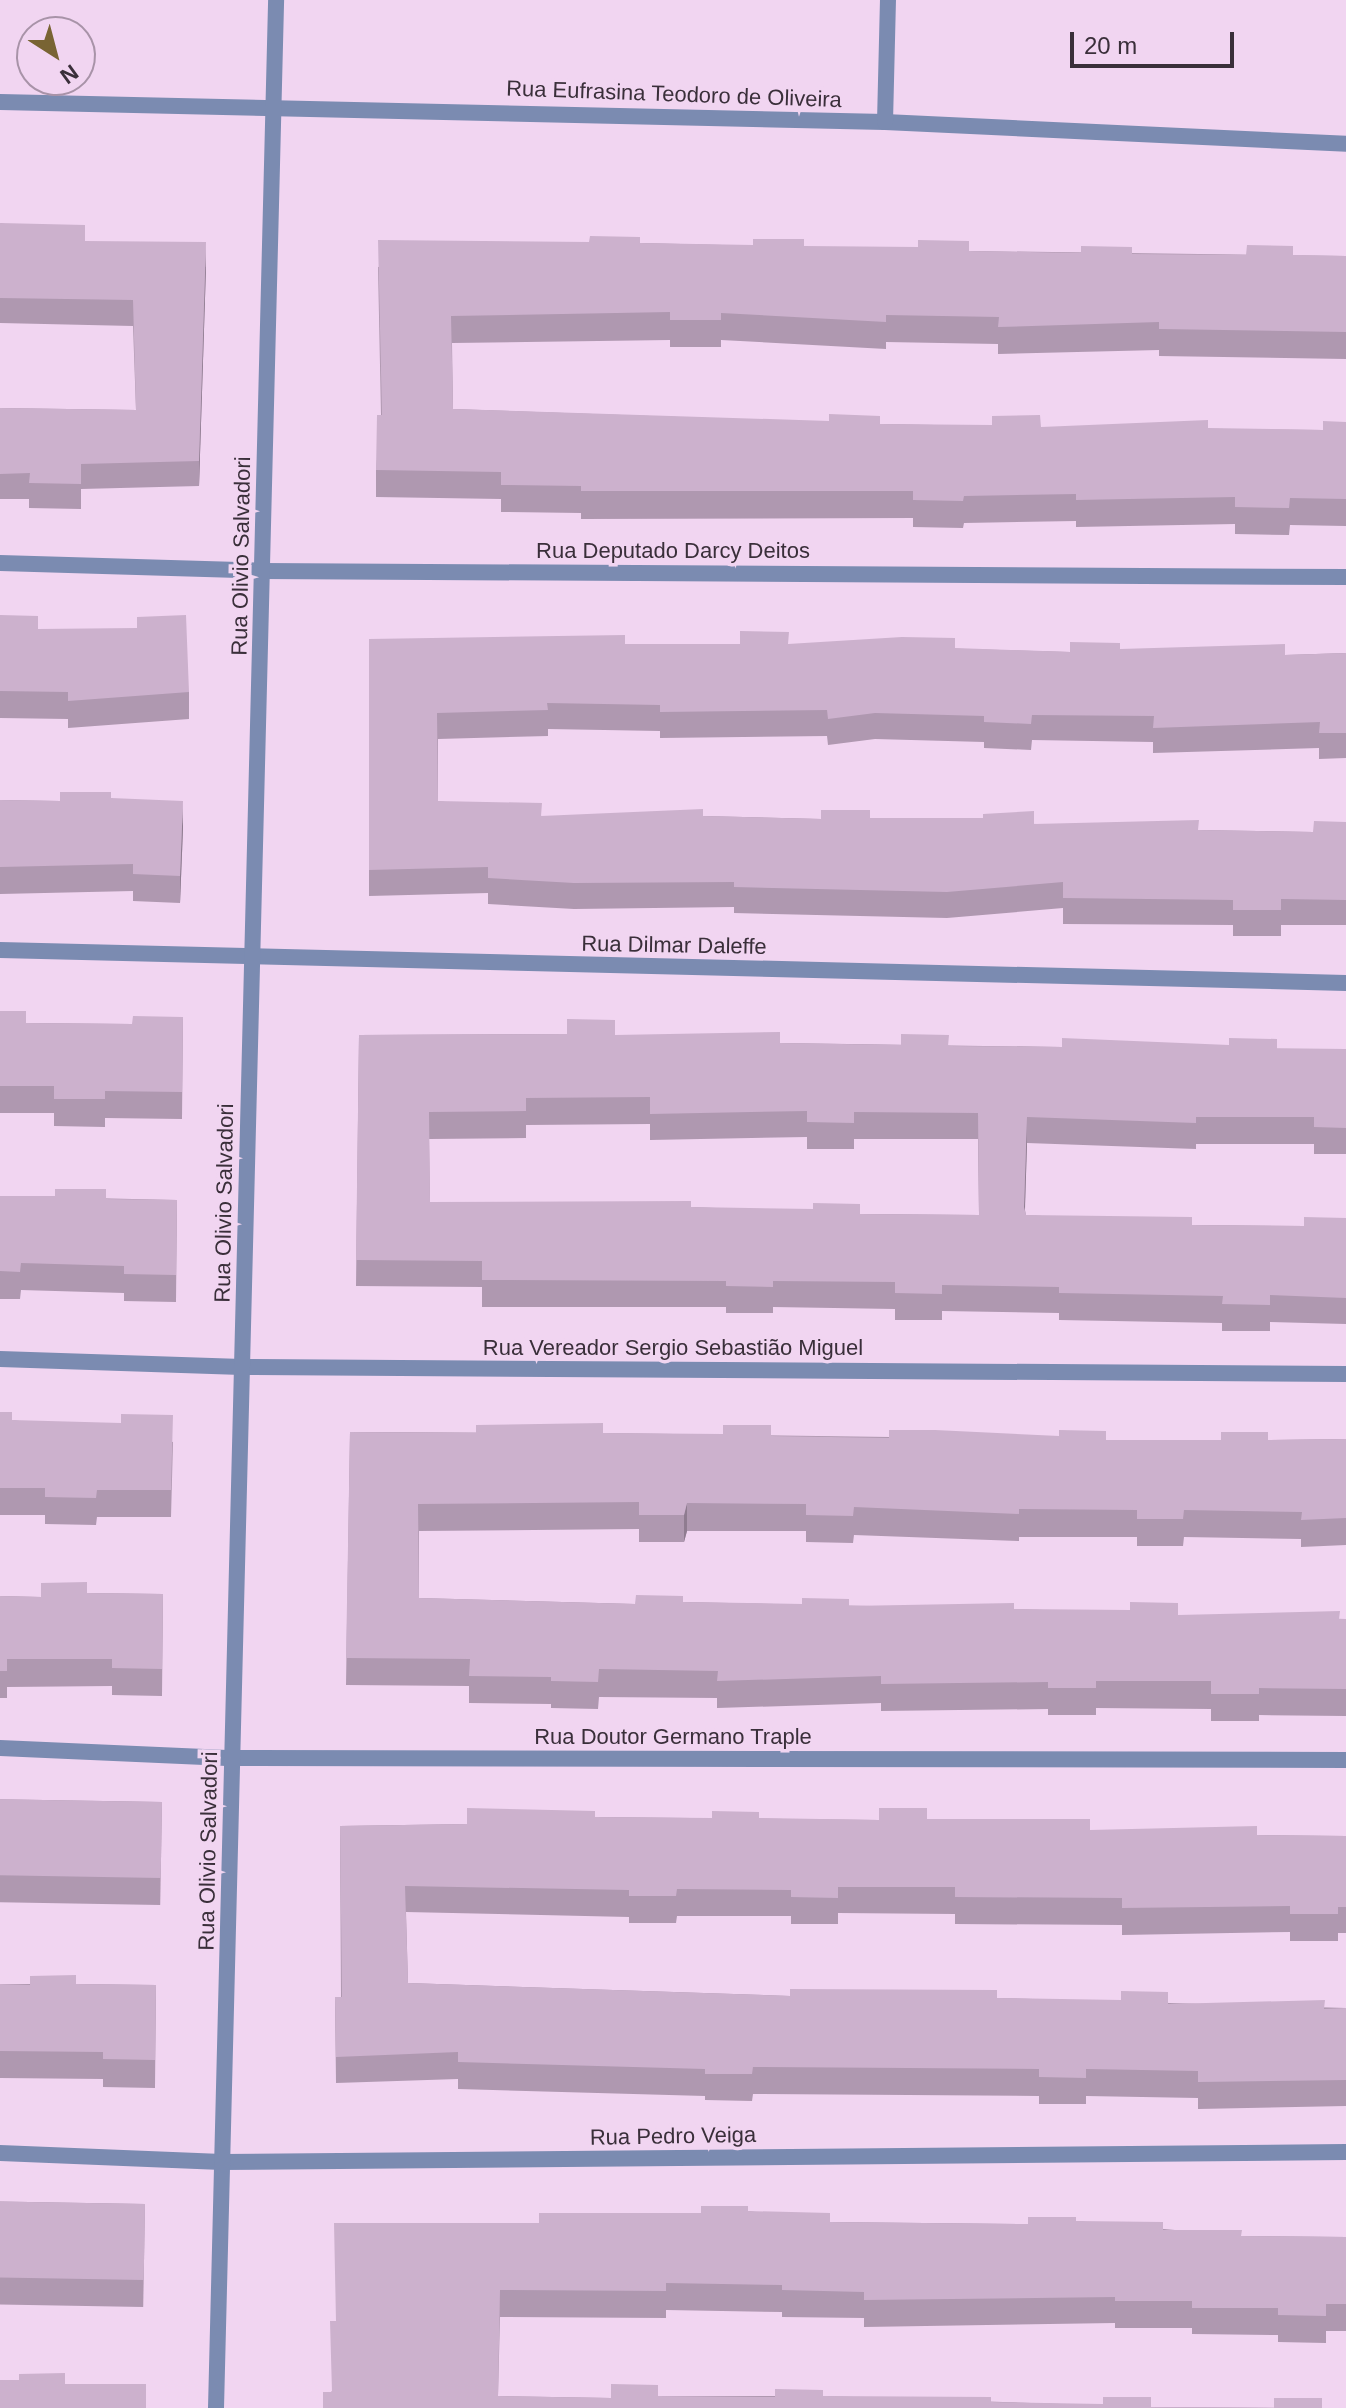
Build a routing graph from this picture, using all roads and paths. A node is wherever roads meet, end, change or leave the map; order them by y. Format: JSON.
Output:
{"nodes":[{"id":1,"x":276,"y":0,"type":"edge"},
{"id":2,"x":888,"y":0,"type":"edge"},
{"id":3,"x":0,"y":102,"type":"edge"},
{"id":4,"x":273,"y":104,"type":"junction"},
{"id":5,"x":885,"y":122,"type":"junction"},
{"id":6,"x":1346,"y":144,"type":"edge"},
{"id":7,"x":0,"y":563,"type":"edge"},
{"id":8,"x":262,"y":571,"type":"junction"},
{"id":9,"x":1346,"y":577,"type":"edge"},
{"id":10,"x":0,"y":950,"type":"edge"},
{"id":11,"x":253,"y":957,"type":"junction"},
{"id":12,"x":1346,"y":983,"type":"edge"},
{"id":13,"x":0,"y":1359,"type":"edge"},
{"id":14,"x":242,"y":1367,"type":"junction"},
{"id":15,"x":1346,"y":1374,"type":"edge"},
{"id":16,"x":0,"y":1748,"type":"edge"},
{"id":17,"x":233,"y":1758,"type":"junction"},
{"id":18,"x":1346,"y":1760,"type":"edge"},
{"id":19,"x":1346,"y":2152,"type":"edge"},
{"id":20,"x":0,"y":2153,"type":"edge"},
{"id":21,"x":222,"y":2162,"type":"junction"},
{"id":22,"x":216,"y":2408,"type":"edge"}],
"edges":[{"from":1,"to":4,"type":"street","name":"Rua Olivio Salvadori"},
{"from":2,"to":5,"type":"street"},
{"from":3,"to":4,"type":"street","name":"Rua Eufrasina Teodoro de Oliveira"},
{"from":4,"to":5,"type":"street","name":"Rua Eufrasina Teodoro de Oliveira"},
{"from":4,"to":8,"type":"street","name":"Rua Olivio Salvadori"},
{"from":5,"to":6,"type":"street","name":"Rua Eufrasina Teodoro de Oliveira"},
{"from":7,"to":8,"type":"street","name":"Rua Deputado Darcy Deitos"},
{"from":8,"to":9,"type":"street","name":"Rua Deputado Darcy Deitos"},
{"from":8,"to":11,"type":"street","name":"Rua Olivio Salvadori"},
{"from":10,"to":11,"type":"street","name":"Rua Dilmar Daleffe"},
{"from":11,"to":12,"type":"street","name":"Rua Dilmar Daleffe"},
{"from":11,"to":14,"type":"street","name":"Rua Olivio Salvadori"},
{"from":13,"to":14,"type":"street","name":"Rua Vereador Sergio Sebastião Miguel"},
{"from":14,"to":15,"type":"street","name":"Rua Vereador Sergio Sebastião Miguel"},
{"from":14,"to":17,"type":"street","name":"Rua Olivio Salvadori"},
{"from":16,"to":17,"type":"street","name":"Rua Doutor Germano Traple"},
{"from":17,"to":18,"type":"street","name":"Rua Doutor Germano Traple"},
{"from":17,"to":21,"type":"street","name":"Rua Olivio Salvadori"},
{"from":19,"to":21,"type":"street","name":"Rua Pedro Veiga"},
{"from":20,"to":21,"type":"street","name":"Rua Pedro Veiga"},
{"from":21,"to":22,"type":"street","name":"Rua Olivio Salvadori"}]}
